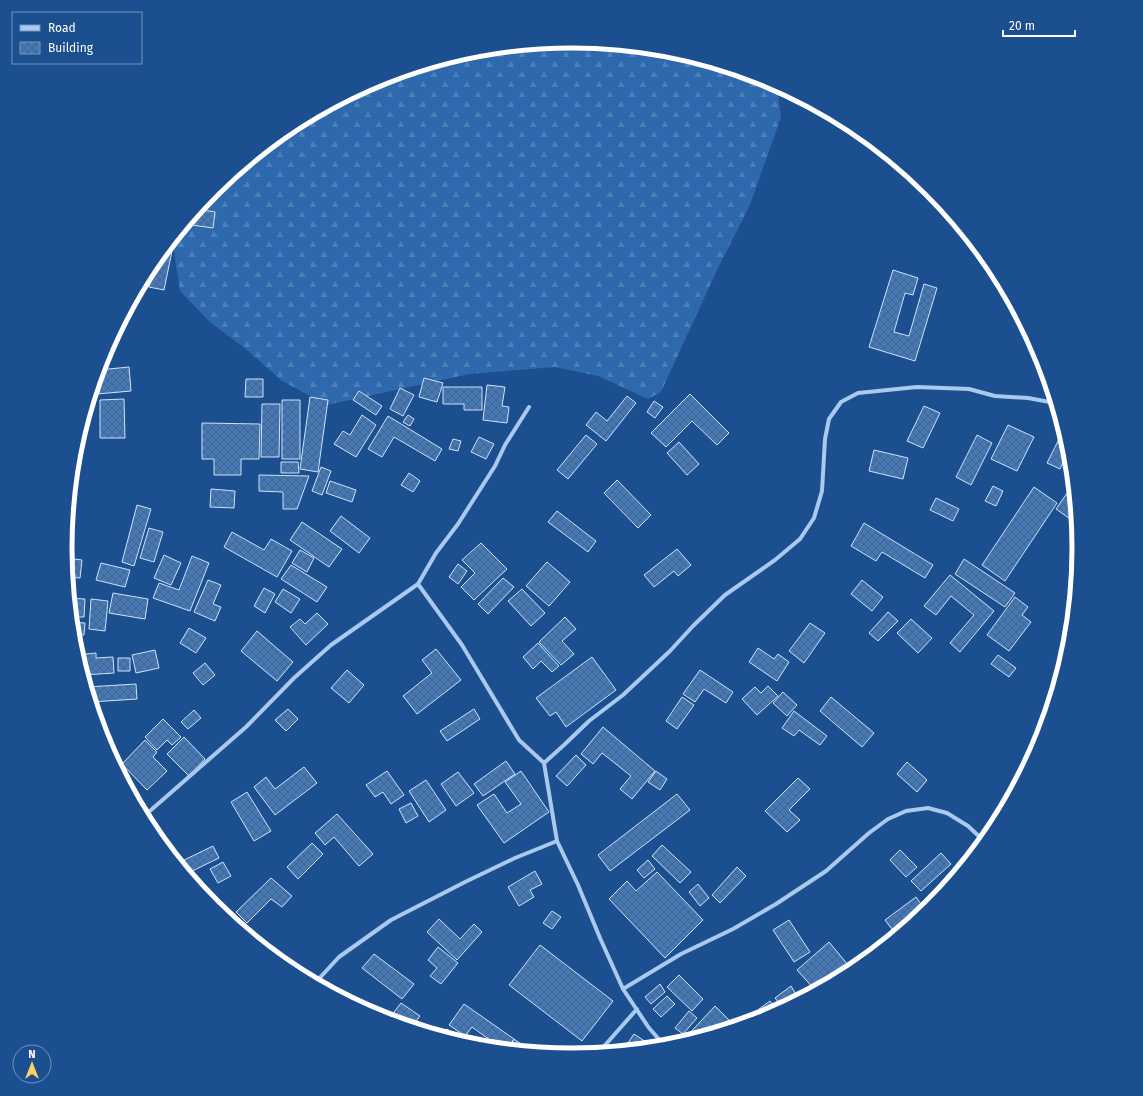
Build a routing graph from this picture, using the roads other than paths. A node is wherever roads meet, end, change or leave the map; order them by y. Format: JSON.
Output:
{"nodes":[{"id":1,"x":1049,"y":402,"type":"edge"},
{"id":2,"x":529,"y":407,"type":"dead end"},
{"id":3,"x":418,"y":584,"type":"junction"},
{"id":4,"x":544,"y":763,"type":"junction"},
{"id":5,"x":148,"y":813,"type":"edge"},
{"id":6,"x":979,"y":837,"type":"edge"},
{"id":7,"x":557,"y":841,"type":"junction"},
{"id":8,"x":318,"y":979,"type":"edge"},
{"id":9,"x":623,"y":989,"type":"junction"},
{"id":10,"x":637,"y":1009,"type":"junction"},
{"id":11,"x":659,"y":1040,"type":"edge"},
{"id":12,"x":603,"y":1047,"type":"edge"}],
"edges":[{"from":1,"to":4,"type":"street"},
{"from":2,"to":3,"type":"street"},
{"from":3,"to":4,"type":"street"},
{"from":3,"to":5,"type":"street"},
{"from":4,"to":7,"type":"street"},
{"from":6,"to":9,"type":"street"},
{"from":7,"to":8,"type":"street"},
{"from":7,"to":9,"type":"street"},
{"from":9,"to":10,"type":"street"},
{"from":10,"to":11,"type":"street"},
{"from":10,"to":12,"type":"street"}]}
